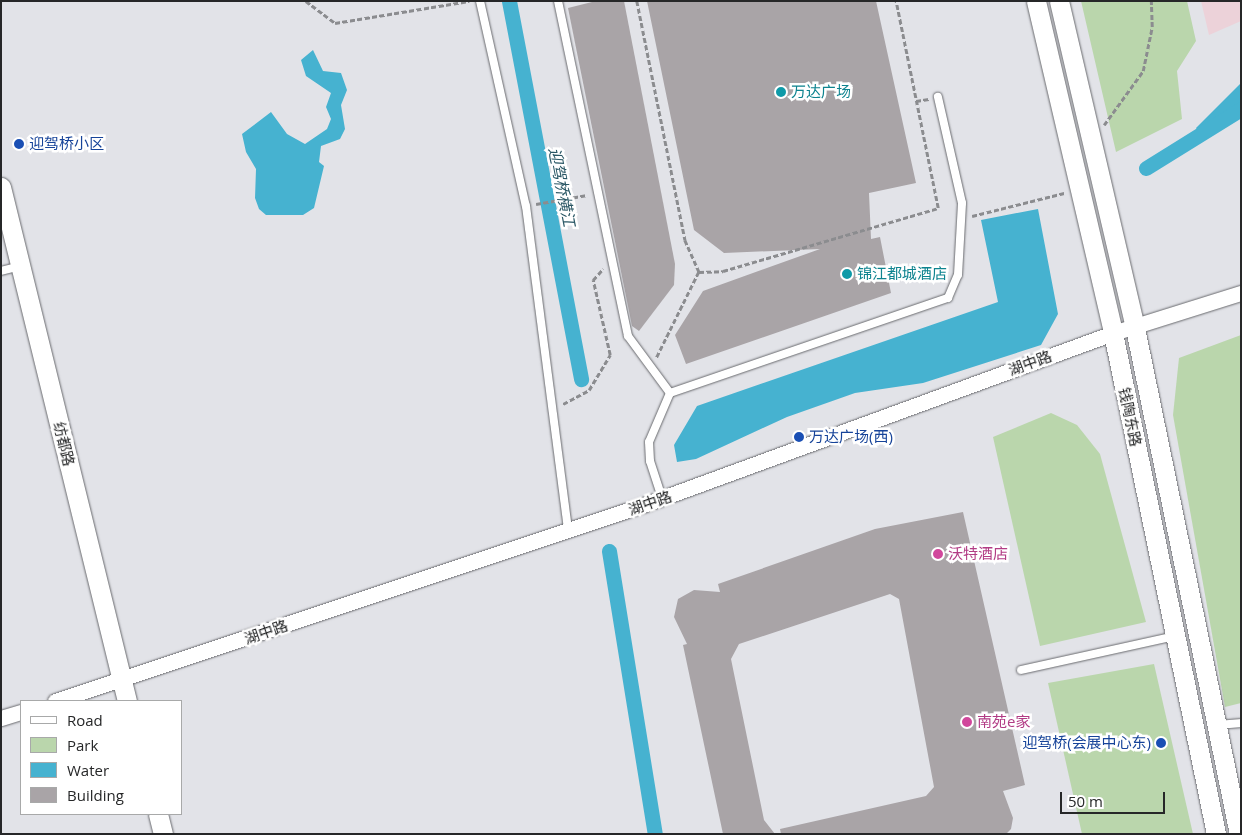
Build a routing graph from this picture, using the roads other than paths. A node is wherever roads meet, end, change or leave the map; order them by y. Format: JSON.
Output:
{"nodes":[{"id":1,"x":480,"y":1,"type":"edge"},
{"id":2,"x":558,"y":1,"type":"edge"},
{"id":3,"x":1036,"y":1,"type":"edge"},
{"id":4,"x":1059,"y":1,"type":"edge"},
{"id":5,"x":938,"y":97,"type":"dead end"},
{"id":6,"x":1,"y":187,"type":"edge"},
{"id":7,"x":20,"y":266,"type":"junction"},
{"id":8,"x":1,"y":271,"type":"edge"},
{"id":9,"x":1241,"y":293,"type":"edge"},
{"id":10,"x":1135,"y":328,"type":"junction"},
{"id":11,"x":1113,"y":333,"type":"junction"},
{"id":12,"x":670,"y":393,"type":"junction"},
{"id":13,"x":662,"y":498,"type":"junction"},
{"id":14,"x":568,"y":530,"type":"junction"},
{"id":15,"x":1175,"y":636,"type":"junction"},
{"id":16,"x":1021,"y":670,"type":"dead end"},
{"id":17,"x":122,"y":680,"type":"junction"},
{"id":18,"x":58,"y":700,"type":"edge"},
{"id":19,"x":127,"y":700,"type":"edge"},
{"id":20,"x":20,"y":712,"type":"edge"},
{"id":21,"x":1,"y":718,"type":"edge"},
{"id":22,"x":1241,"y":723,"type":"edge"},
{"id":23,"x":1216,"y":726,"type":"junction"},
{"id":24,"x":158,"y":815,"type":"edge"},
{"id":25,"x":163,"y":834,"type":"edge"},
{"id":26,"x":1216,"y":834,"type":"edge"},
{"id":27,"x":1238,"y":834,"type":"edge"}],
"edges":[{"from":1,"to":14,"type":"lane"},
{"from":2,"to":12,"type":"lane"},
{"from":3,"to":11,"type":"street","name":"钱陶东路"},
{"from":4,"to":10,"type":"street","name":"钱陶东路"},
{"from":5,"to":12,"type":"lane"},
{"from":6,"to":7,"type":"street","name":"纺都路"},
{"from":7,"to":8,"type":"lane"},
{"from":7,"to":17,"type":"street","name":"纺都路"},
{"from":9,"to":10,"type":"street","name":"湖中路"},
{"from":10,"to":11,"type":"street","name":"湖中路"},
{"from":10,"to":23,"type":"street","name":"钱陶东路"},
{"from":11,"to":13,"type":"street","name":"湖中路"},
{"from":11,"to":15,"type":"street","name":"钱陶东路"},
{"from":12,"to":13,"type":"lane"},
{"from":13,"to":14,"type":"street","name":"湖中路"},
{"from":14,"to":17,"type":"street","name":"湖中路"},
{"from":15,"to":16,"type":"lane"},
{"from":15,"to":26,"type":"street","name":"钱陶东路"},
{"from":17,"to":18,"type":"street","name":"湖中路"},
{"from":17,"to":19,"type":"street","name":"纺都路"},
{"from":20,"to":21,"type":"street"},
{"from":22,"to":23,"type":"lane"},
{"from":23,"to":27,"type":"street","name":"钱陶东路"},
{"from":24,"to":25,"type":"street"}]}
